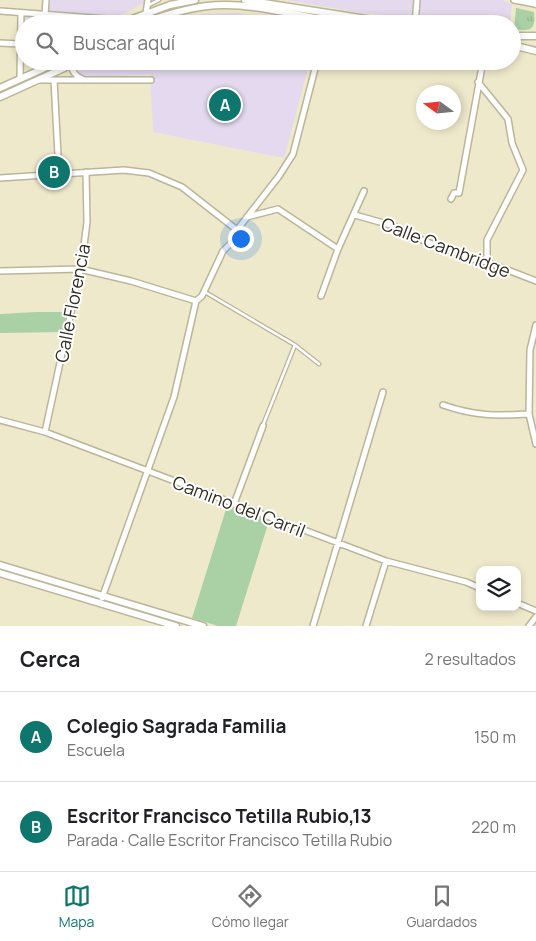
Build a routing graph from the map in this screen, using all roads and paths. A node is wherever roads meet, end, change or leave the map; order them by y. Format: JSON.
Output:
{"nodes":[{"id":1,"x":46,"y":0,"type":"edge"},
{"id":2,"x":159,"y":0,"type":"edge"},
{"id":3,"x":190,"y":0,"type":"edge"},
{"id":4,"x":195,"y":0,"type":"edge"},
{"id":5,"x":245,"y":0,"type":"edge"},
{"id":6,"x":417,"y":0,"type":"edge"},
{"id":7,"x":514,"y":0,"type":"edge"},
{"id":8,"x":265,"y":1,"type":"edge"},
{"id":9,"x":534,"y":2,"type":"edge"},
{"id":10,"x":147,"y":6,"type":"edge"},
{"id":11,"x":0,"y":11,"type":"edge"},
{"id":12,"x":22,"y":13,"type":"joint"},
{"id":13,"x":45,"y":15,"type":"joint"},
{"id":14,"x":132,"y":15,"type":"edge"},
{"id":15,"x":163,"y":15,"type":"edge"},
{"id":16,"x":289,"y":15,"type":"edge"},
{"id":17,"x":346,"y":15,"type":"edge"},
{"id":18,"x":415,"y":15,"type":"edge"},
{"id":19,"x":521,"y":36,"type":"edge"},
{"id":20,"x":536,"y":36,"type":"edge"},
{"id":21,"x":0,"y":43,"type":"edge"},
{"id":22,"x":15,"y":44,"type":"edge"},
{"id":23,"x":521,"y":46,"type":"edge"},
{"id":24,"x":536,"y":50,"type":"edge"},
{"id":25,"x":20,"y":70,"type":"edge"},
{"id":26,"x":40,"y":70,"type":"edge"},
{"id":27,"x":57,"y":70,"type":"edge"},
{"id":28,"x":72,"y":70,"type":"edge"},
{"id":29,"x":315,"y":70,"type":"edge"},
{"id":30,"x":481,"y":70,"type":"edge"},
{"id":31,"x":20,"y":79,"type":"junction"},
{"id":32,"x":38,"y":80,"type":"junction"},
{"id":33,"x":54,"y":80,"type":"junction"},
{"id":34,"x":151,"y":80,"type":"dead end"},
{"id":35,"x":87,"y":81,"type":"junction"},
{"id":36,"x":478,"y":82,"type":"junction"},
{"id":37,"x":0,"y":88,"type":"edge"},
{"id":38,"x":0,"y":97,"type":"edge"},
{"id":39,"x":86,"y":172,"type":"junction"},
{"id":40,"x":59,"y":174,"type":"junction"},
{"id":41,"x":0,"y":178,"type":"edge"},
{"id":42,"x":364,"y":191,"type":"dead end"},
{"id":43,"x":451,"y":200,"type":"dead end"},
{"id":44,"x":354,"y":215,"type":"junction"},
{"id":45,"x":247,"y":217,"type":"junction"},
{"id":46,"x":237,"y":230,"type":"junction"},
{"id":47,"x":338,"y":249,"type":"junction"},
{"id":48,"x":487,"y":262,"type":"junction"},
{"id":49,"x":80,"y":269,"type":"junction"},
{"id":50,"x":0,"y":270,"type":"edge"},
{"id":51,"x":536,"y":282,"type":"edge"},
{"id":52,"x":204,"y":292,"type":"junction"},
{"id":53,"x":321,"y":296,"type":"dead end"},
{"id":54,"x":196,"y":301,"type":"junction"},
{"id":55,"x":536,"y":325,"type":"edge"},
{"id":56,"x":295,"y":345,"type":"junction"},
{"id":57,"x":319,"y":364,"type":"dead end"},
{"id":58,"x":383,"y":392,"type":"dead end"},
{"id":59,"x":443,"y":405,"type":"dead end"},
{"id":60,"x":529,"y":414,"type":"junction"},
{"id":61,"x":0,"y":420,"type":"edge"},
{"id":62,"x":262,"y":426,"type":"joint"},
{"id":63,"x":45,"y":432,"type":"junction"},
{"id":64,"x":536,"y":444,"type":"edge"},
{"id":65,"x":147,"y":472,"type":"junction"},
{"id":66,"x":234,"y":504,"type":"junction"},
{"id":67,"x":338,"y":543,"type":"junction"},
{"id":68,"x":386,"y":561,"type":"junction"},
{"id":69,"x":0,"y":564,"type":"edge"},
{"id":70,"x":0,"y":572,"type":"edge"},
{"id":71,"x":476,"y":586,"type":"edge"},
{"id":72,"x":103,"y":596,"type":"junction"},
{"id":73,"x":100,"y":603,"type":"junction"},
{"id":74,"x":521,"y":605,"type":"edge"},
{"id":75,"x":536,"y":611,"type":"edge"},
{"id":76,"x":536,"y":616,"type":"edge"},
{"id":77,"x":176,"y":626,"type":"edge"},
{"id":78,"x":203,"y":626,"type":"edge"},
{"id":79,"x":313,"y":626,"type":"edge"},
{"id":80,"x":366,"y":626,"type":"edge"},
{"id":81,"x":530,"y":626,"type":"edge"}],
"edges":[{"from":1,"to":13,"type":"street"},
{"from":2,"to":10,"type":"lane"},
{"from":3,"to":4,"type":"street"},
{"from":3,"to":10,"type":"street"},
{"from":5,"to":8,"type":"street"},
{"from":6,"to":18,"type":"street"},
{"from":7,"to":9,"type":"street"},
{"from":8,"to":17,"type":"street"},
{"from":10,"to":14,"type":"street"},
{"from":11,"to":12,"type":"street"},
{"from":12,"to":13,"type":"street"},
{"from":15,"to":16,"type":"street"},
{"from":19,"to":20,"type":"street"},
{"from":21,"to":22,"type":"street"},
{"from":23,"to":24,"type":"street"},
{"from":25,"to":31,"type":"street"},
{"from":26,"to":31,"type":"street"},
{"from":27,"to":32,"type":"street"},
{"from":28,"to":35,"type":"street"},
{"from":29,"to":45,"type":"street"},
{"from":30,"to":36,"type":"street"},
{"from":31,"to":37,"type":"street"},
{"from":32,"to":33,"type":"street"},
{"from":32,"to":38,"type":"street"},
{"from":33,"to":35,"type":"street"},
{"from":33,"to":40,"type":"street"},
{"from":34,"to":35,"type":"street"},
{"from":36,"to":43,"type":"street"},
{"from":36,"to":48,"type":"street"},
{"from":39,"to":40,"type":"street"},
{"from":39,"to":46,"type":"street"},
{"from":39,"to":49,"type":"street","name":"Calle Florencia"},
{"from":40,"to":41,"type":"street"},
{"from":42,"to":44,"type":"street"},
{"from":44,"to":47,"type":"street"},
{"from":44,"to":48,"type":"street","name":"Calle Cambridge"},
{"from":45,"to":46,"type":"street"},
{"from":45,"to":47,"type":"street"},
{"from":46,"to":52,"type":"street"},
{"from":47,"to":53,"type":"street"},
{"from":48,"to":51,"type":"street","name":"Calle Cambridge"},
{"from":49,"to":50,"type":"street"},
{"from":49,"to":54,"type":"street"},
{"from":49,"to":63,"type":"street","name":"Calle Florencia"},
{"from":52,"to":54,"type":"street"},
{"from":52,"to":56,"type":"lane"},
{"from":54,"to":65,"type":"street"},
{"from":55,"to":60,"type":"street"},
{"from":56,"to":57,"type":"lane"},
{"from":56,"to":62,"type":"lane"},
{"from":58,"to":67,"type":"street"},
{"from":59,"to":60,"type":"street"},
{"from":60,"to":64,"type":"street"},
{"from":61,"to":63,"type":"street","name":"Camino del Carril"},
{"from":62,"to":66,"type":"street"},
{"from":63,"to":65,"type":"street","name":"Camino del Carril"},
{"from":65,"to":66,"type":"street","name":"Camino del Carril"},
{"from":65,"to":72,"type":"street"},
{"from":66,"to":67,"type":"street","name":"Camino del Carril"},
{"from":67,"to":68,"type":"street","name":"Camino del Carril"},
{"from":67,"to":79,"type":"street"},
{"from":68,"to":71,"type":"street","name":"Camino del Carril"},
{"from":68,"to":80,"type":"street"},
{"from":69,"to":72,"type":"street"},
{"from":70,"to":73,"type":"street"},
{"from":72,"to":73,"type":"street"},
{"from":72,"to":78,"type":"street"},
{"from":73,"to":77,"type":"street"},
{"from":74,"to":75,"type":"street"},
{"from":76,"to":81,"type":"street"}]}
